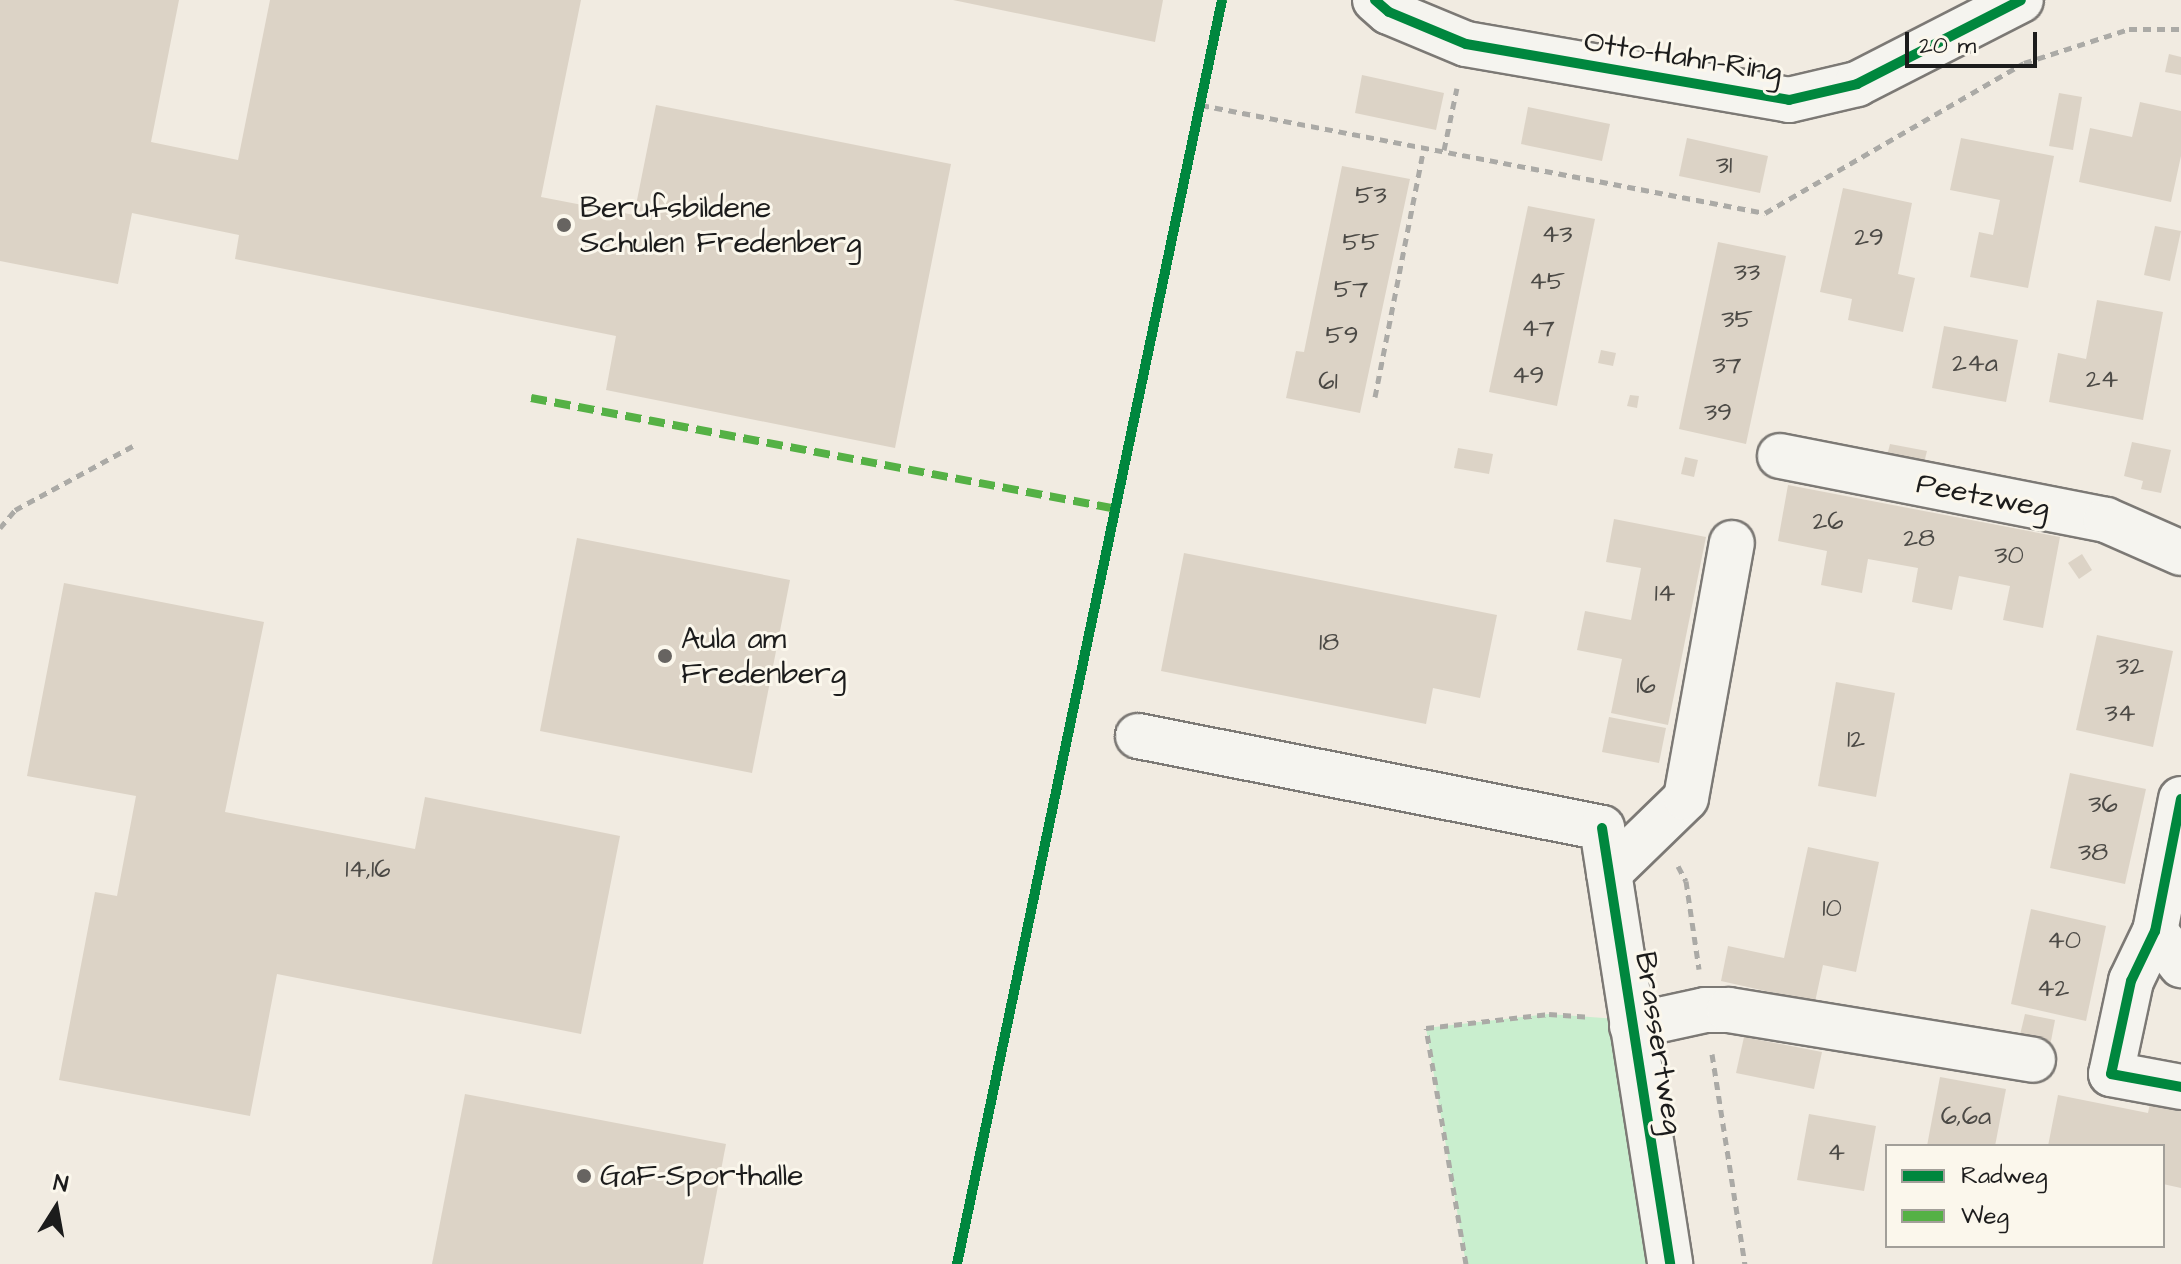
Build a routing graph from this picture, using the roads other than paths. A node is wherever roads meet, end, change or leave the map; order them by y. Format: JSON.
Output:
{"nodes":[{"id":1,"x":1375,"y":0,"type":"edge"},
{"id":2,"x":2021,"y":0,"type":"edge"},
{"id":3,"x":1780,"y":456,"type":"dead end"},
{"id":4,"x":1732,"y":543,"type":"dead end"},
{"id":5,"x":2181,"y":553,"type":"edge"},
{"id":6,"x":1138,"y":736,"type":"dead end"},
{"id":7,"x":2181,"y":799,"type":"edge"},
{"id":8,"x":1609,"y":873,"type":"junction"},
{"id":9,"x":2168,"y":948,"type":"edge"},
{"id":10,"x":1631,"y":1023,"type":"junction"},
{"id":11,"x":2033,"y":1060,"type":"dead end"},
{"id":12,"x":2181,"y":1087,"type":"edge"},
{"id":13,"x":1670,"y":1264,"type":"edge"}],
"edges":[{"from":1,"to":2,"type":"street","name":"Otto-Hahn-Ring"},
{"from":3,"to":5,"type":"street","name":"Peetzweg"},
{"from":4,"to":8,"type":"street"},
{"from":6,"to":8,"type":"street","name":"Brassertweg"},
{"from":7,"to":9,"type":"street"},
{"from":8,"to":10,"type":"street","name":"Brassertweg"},
{"from":9,"to":12,"type":"street"},
{"from":10,"to":11,"type":"street","name":"Brassertweg"},
{"from":10,"to":13,"type":"street","name":"Brassertweg"}]}
